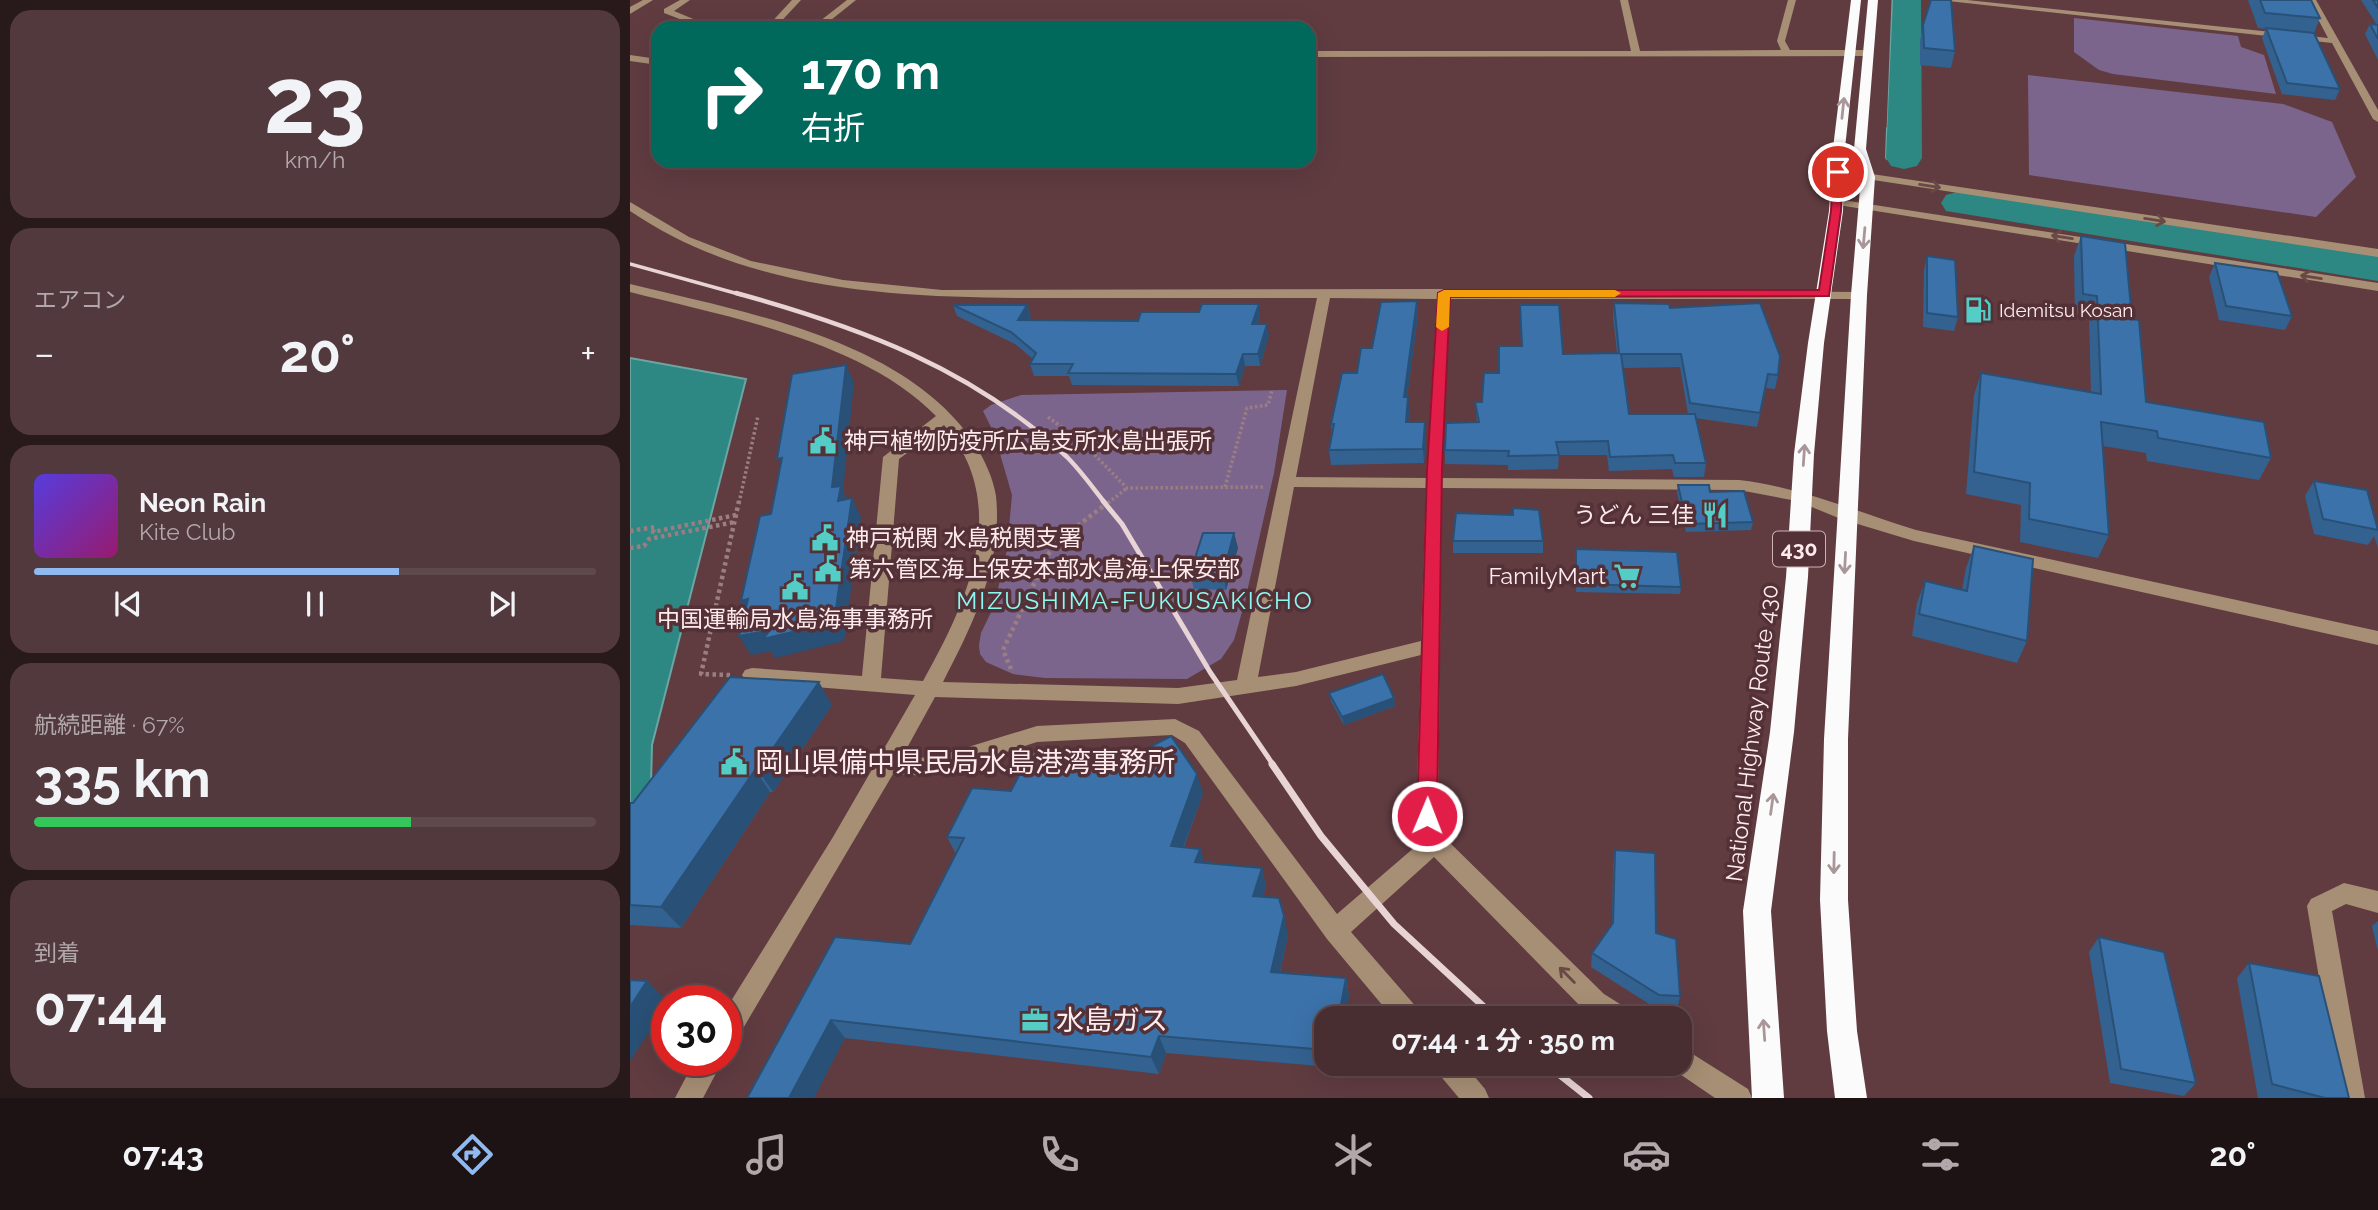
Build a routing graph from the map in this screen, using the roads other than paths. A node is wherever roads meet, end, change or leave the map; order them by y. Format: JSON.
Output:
{"nodes":[{"id":1,"x":649,"y":0,"type":"edge"},
{"id":2,"x":686,"y":0,"type":"edge"},
{"id":3,"x":797,"y":0,"type":"edge"},
{"id":4,"x":852,"y":0,"type":"edge"},
{"id":5,"x":1625,"y":0,"type":"edge"},
{"id":6,"x":1792,"y":0,"type":"edge"},
{"id":7,"x":1856,"y":0,"type":"edge"},
{"id":8,"x":1873,"y":0,"type":"edge"},
{"id":9,"x":1943,"y":0,"type":"edge"},
{"id":10,"x":2312,"y":0,"type":"edge"},
{"id":11,"x":630,"y":11,"type":"edge"},
{"id":12,"x":693,"y":21,"type":"edge"},
{"id":13,"x":777,"y":21,"type":"edge"},
{"id":14,"x":824,"y":21,"type":"edge"},
{"id":15,"x":2335,"y":41,"type":"junction"},
{"id":16,"x":1636,"y":52,"type":"junction"},
{"id":17,"x":1786,"y":52,"type":"junction"},
{"id":18,"x":1858,"y":52,"type":"junction"},
{"id":19,"x":1316,"y":54,"type":"edge"},
{"id":20,"x":630,"y":58,"type":"edge"},
{"id":21,"x":651,"y":61,"type":"edge"},
{"id":22,"x":2378,"y":118,"type":"edge"},
{"id":23,"x":1838,"y":172,"type":"junction"},
{"id":24,"x":1868,"y":177,"type":"junction"},
{"id":25,"x":1836,"y":202,"type":"junction"},
{"id":26,"x":630,"y":206,"type":"edge"},
{"id":27,"x":1867,"y":207,"type":"junction"},
{"id":28,"x":2378,"y":253,"type":"edge"},
{"id":29,"x":2378,"y":287,"type":"edge"},
{"id":30,"x":630,"y":288,"type":"edge"},
{"id":31,"x":1444,"y":293,"type":"junction"},
{"id":32,"x":1825,"y":293,"type":"junction"},
{"id":33,"x":1324,"y":295,"type":"junction"},
{"id":34,"x":1858,"y":295,"type":"junction"},
{"id":35,"x":944,"y":417,"type":"junction"},
{"id":36,"x":1287,"y":482,"type":"junction"},
{"id":37,"x":1434,"y":482,"type":"junction"},
{"id":38,"x":1802,"y":497,"type":"junction"},
{"id":39,"x":1847,"y":515,"type":"junction"},
{"id":40,"x":2378,"y":638,"type":"edge"},
{"id":41,"x":1432,"y":645,"type":"junction"},
{"id":42,"x":752,"y":675,"type":"edge"},
{"id":43,"x":871,"y":684,"type":"junction"},
{"id":44,"x":1246,"y":686,"type":"junction"},
{"id":45,"x":929,"y":689,"type":"junction"},
{"id":46,"x":887,"y":765,"type":"junction"},
{"id":47,"x":1435,"y":843,"type":"junction"},
{"id":48,"x":2378,"y":902,"type":"edge"},
{"id":49,"x":1335,"y":931,"type":"junction"},
{"id":50,"x":742,"y":1006,"type":"edge"},
{"id":51,"x":1399,"y":1006,"type":"edge"},
{"id":52,"x":1600,"y":1006,"type":"edge"},
{"id":53,"x":1692,"y":1067,"type":"edge"},
{"id":54,"x":701,"y":1076,"type":"edge"},
{"id":55,"x":1457,"y":1076,"type":"edge"},
{"id":56,"x":688,"y":1098,"type":"edge"},
{"id":57,"x":1476,"y":1098,"type":"edge"},
{"id":58,"x":1739,"y":1098,"type":"edge"},
{"id":59,"x":1768,"y":1098,"type":"edge"},
{"id":60,"x":1851,"y":1098,"type":"edge"},
{"id":61,"x":2352,"y":1098,"type":"edge"}],
"edges":[{"from":1,"to":11,"type":"street"},
{"from":2,"to":12,"type":"street"},
{"from":3,"to":13,"type":"street"},
{"from":4,"to":14,"type":"street"},
{"from":5,"to":16,"type":"street"},
{"from":6,"to":17,"type":"street"},
{"from":7,"to":18,"type":"highway","name":"National Highway Route 430","number":"430"},
{"from":8,"to":18,"type":"highway","name":"National Highway Route 430","number":"430"},
{"from":9,"to":15,"type":"street"},
{"from":10,"to":15,"type":"street"},
{"from":15,"to":22,"type":"street"},
{"from":16,"to":17,"type":"street"},
{"from":16,"to":19,"type":"street"},
{"from":17,"to":18,"type":"street"},
{"from":23,"to":18,"type":"highway","name":"National Highway Route 430","number":"430","one_way":true},
{"from":18,"to":24,"type":"highway","name":"National Highway Route 430","number":"430"},
{"from":20,"to":21,"type":"street"},
{"from":23,"to":24,"type":"street"},
{"from":23,"to":25,"type":"highway","name":"National Highway Route 430","number":"430"},
{"from":24,"to":27,"type":"highway","name":"National Highway Route 430","number":"430"},
{"from":24,"to":28,"type":"street","one_way":true},
{"from":25,"to":27,"type":"street"},
{"from":25,"to":32,"type":"highway","name":"National Highway Route 430","number":"430"},
{"from":26,"to":33,"type":"street"},
{"from":29,"to":27,"type":"street","one_way":true},
{"from":27,"to":34,"type":"highway","name":"National Highway Route 430","number":"430","one_way":true},
{"from":30,"to":35,"type":"street"},
{"from":31,"to":32,"type":"street"},
{"from":31,"to":33,"type":"street"},
{"from":31,"to":37,"type":"street"},
{"from":32,"to":34,"type":"street"},
{"from":38,"to":32,"type":"highway","name":"National Highway Route 430","number":"430","one_way":true},
{"from":33,"to":36,"type":"street"},
{"from":34,"to":39,"type":"highway","name":"National Highway Route 430","number":"430"},
{"from":35,"to":43,"type":"street"},
{"from":35,"to":45,"type":"street"},
{"from":36,"to":37,"type":"street"},
{"from":36,"to":44,"type":"street"},
{"from":37,"to":38,"type":"street"},
{"from":37,"to":41,"type":"street"},
{"from":38,"to":39,"type":"street"},
{"from":59,"to":38,"type":"highway","name":"National Highway Route 430","number":"430","one_way":true},
{"from":39,"to":40,"type":"street"},
{"from":39,"to":60,"type":"highway","name":"National Highway Route 430","number":"430","one_way":true},
{"from":41,"to":44,"type":"street"},
{"from":41,"to":47,"type":"street"},
{"from":42,"to":43,"type":"street"},
{"from":43,"to":45,"type":"street"},
{"from":44,"to":45,"type":"street"},
{"from":45,"to":46,"type":"street"},
{"from":46,"to":49,"type":"street"},
{"from":46,"to":50,"type":"street"},
{"from":47,"to":49,"type":"street"},
{"from":52,"to":47,"type":"street","one_way":true},
{"from":48,"to":61,"type":"street"},
{"from":49,"to":51,"type":"street"},
{"from":53,"to":58,"type":"street"},
{"from":54,"to":56,"type":"street"},
{"from":55,"to":57,"type":"street"}]}
